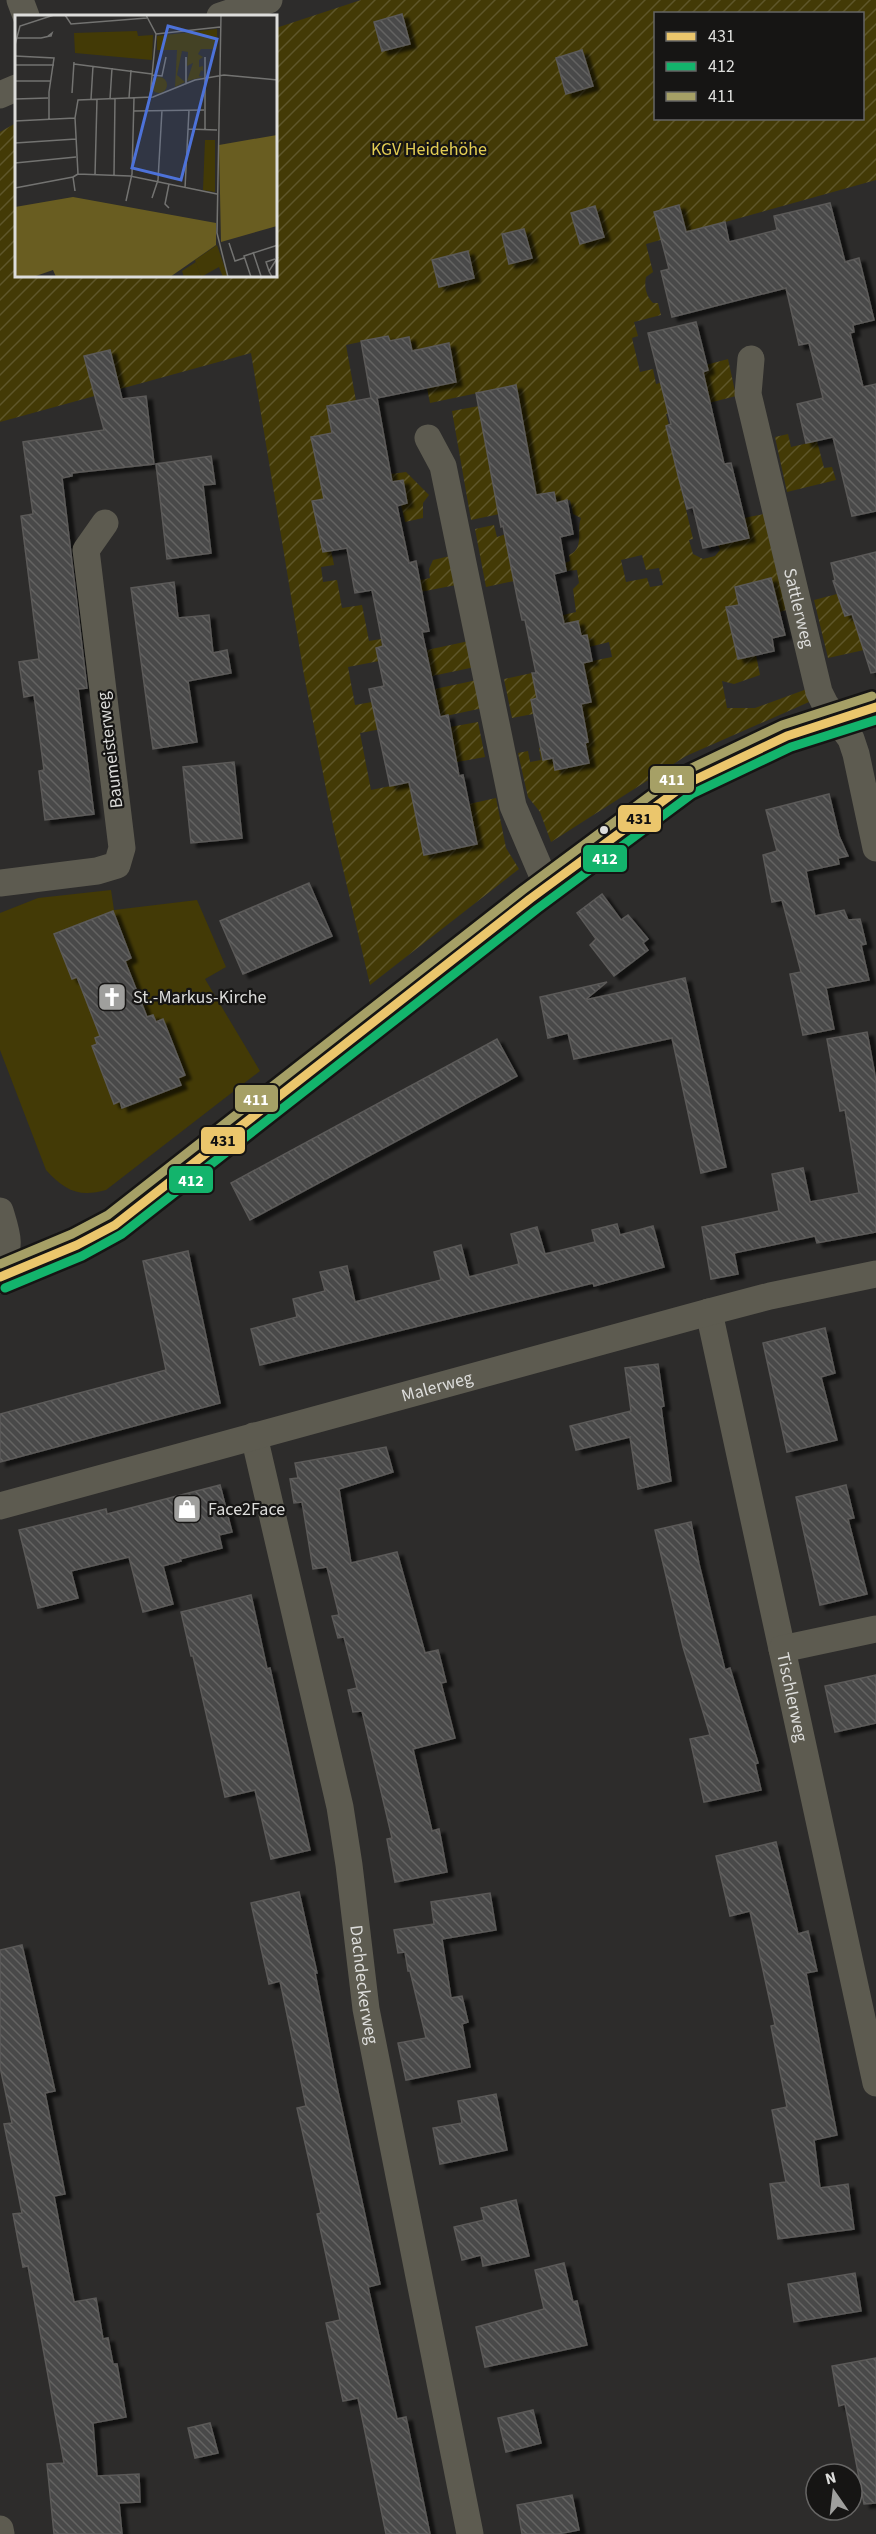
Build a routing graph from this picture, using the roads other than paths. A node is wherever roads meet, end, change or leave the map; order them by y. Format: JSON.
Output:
{"nodes":[{"id":1,"x":20,"y":0,"type":"edge"},
{"id":2,"x":269,"y":0,"type":"edge"},
{"id":3,"x":26,"y":15,"type":"edge"},
{"id":4,"x":223,"y":15,"type":"edge"},
{"id":5,"x":15,"y":88,"type":"edge"},
{"id":6,"x":0,"y":95,"type":"edge"},
{"id":7,"x":751,"y":359,"type":"dead end"},
{"id":8,"x":428,"y":438,"type":"dead end"},
{"id":9,"x":105,"y":523,"type":"dead end"},
{"id":10,"x":876,"y":707,"type":"edge"},
{"id":11,"x":835,"y":719,"type":"junction"},
{"id":12,"x":876,"y":848,"type":"edge"},
{"id":13,"x":0,"y":883,"type":"edge"},
{"id":14,"x":547,"y":886,"type":"junction"},
{"id":15,"x":0,"y":1211,"type":"edge"},
{"id":16,"x":0,"y":1269,"type":"edge"},
{"id":17,"x":876,"y":1274,"type":"edge"},
{"id":18,"x":0,"y":1277,"type":"edge"},
{"id":19,"x":709,"y":1312,"type":"junction"},
{"id":20,"x":254,"y":1436,"type":"junction"},
{"id":21,"x":0,"y":1506,"type":"edge"},
{"id":22,"x":876,"y":1629,"type":"edge"},
{"id":23,"x":782,"y":1649,"type":"junction"},
{"id":24,"x":876,"y":2083,"type":"edge"},
{"id":25,"x":0,"y":2529,"type":"edge"},
{"id":26,"x":1,"y":2534,"type":"edge"},
{"id":27,"x":470,"y":2534,"type":"edge"}],
"edges":[{"from":1,"to":3,"type":"street"},
{"from":2,"to":4,"type":"street"},
{"from":5,"to":6,"type":"street"},
{"from":7,"to":11,"type":"street","name":"Sattlerweg"},
{"from":8,"to":14,"type":"street"},
{"from":9,"to":13,"type":"street","name":"Baumeisterweg"},
{"from":10,"to":11,"type":"street"},
{"from":11,"to":12,"type":"street","name":"Sattlerweg"},
{"from":11,"to":14,"type":"street"},
{"from":14,"to":18,"type":"street"},
{"from":15,"to":16,"type":"street"},
{"from":17,"to":19,"type":"street","name":"Malerweg"},
{"from":19,"to":20,"type":"street","name":"Malerweg"},
{"from":19,"to":23,"type":"street","name":"Tischlerweg"},
{"from":20,"to":21,"type":"street","name":"Malerweg"},
{"from":20,"to":27,"type":"street","name":"Dachdeckerweg"},
{"from":22,"to":23,"type":"street"},
{"from":23,"to":24,"type":"street","name":"Tischlerweg"},
{"from":25,"to":26,"type":"street"}]}
